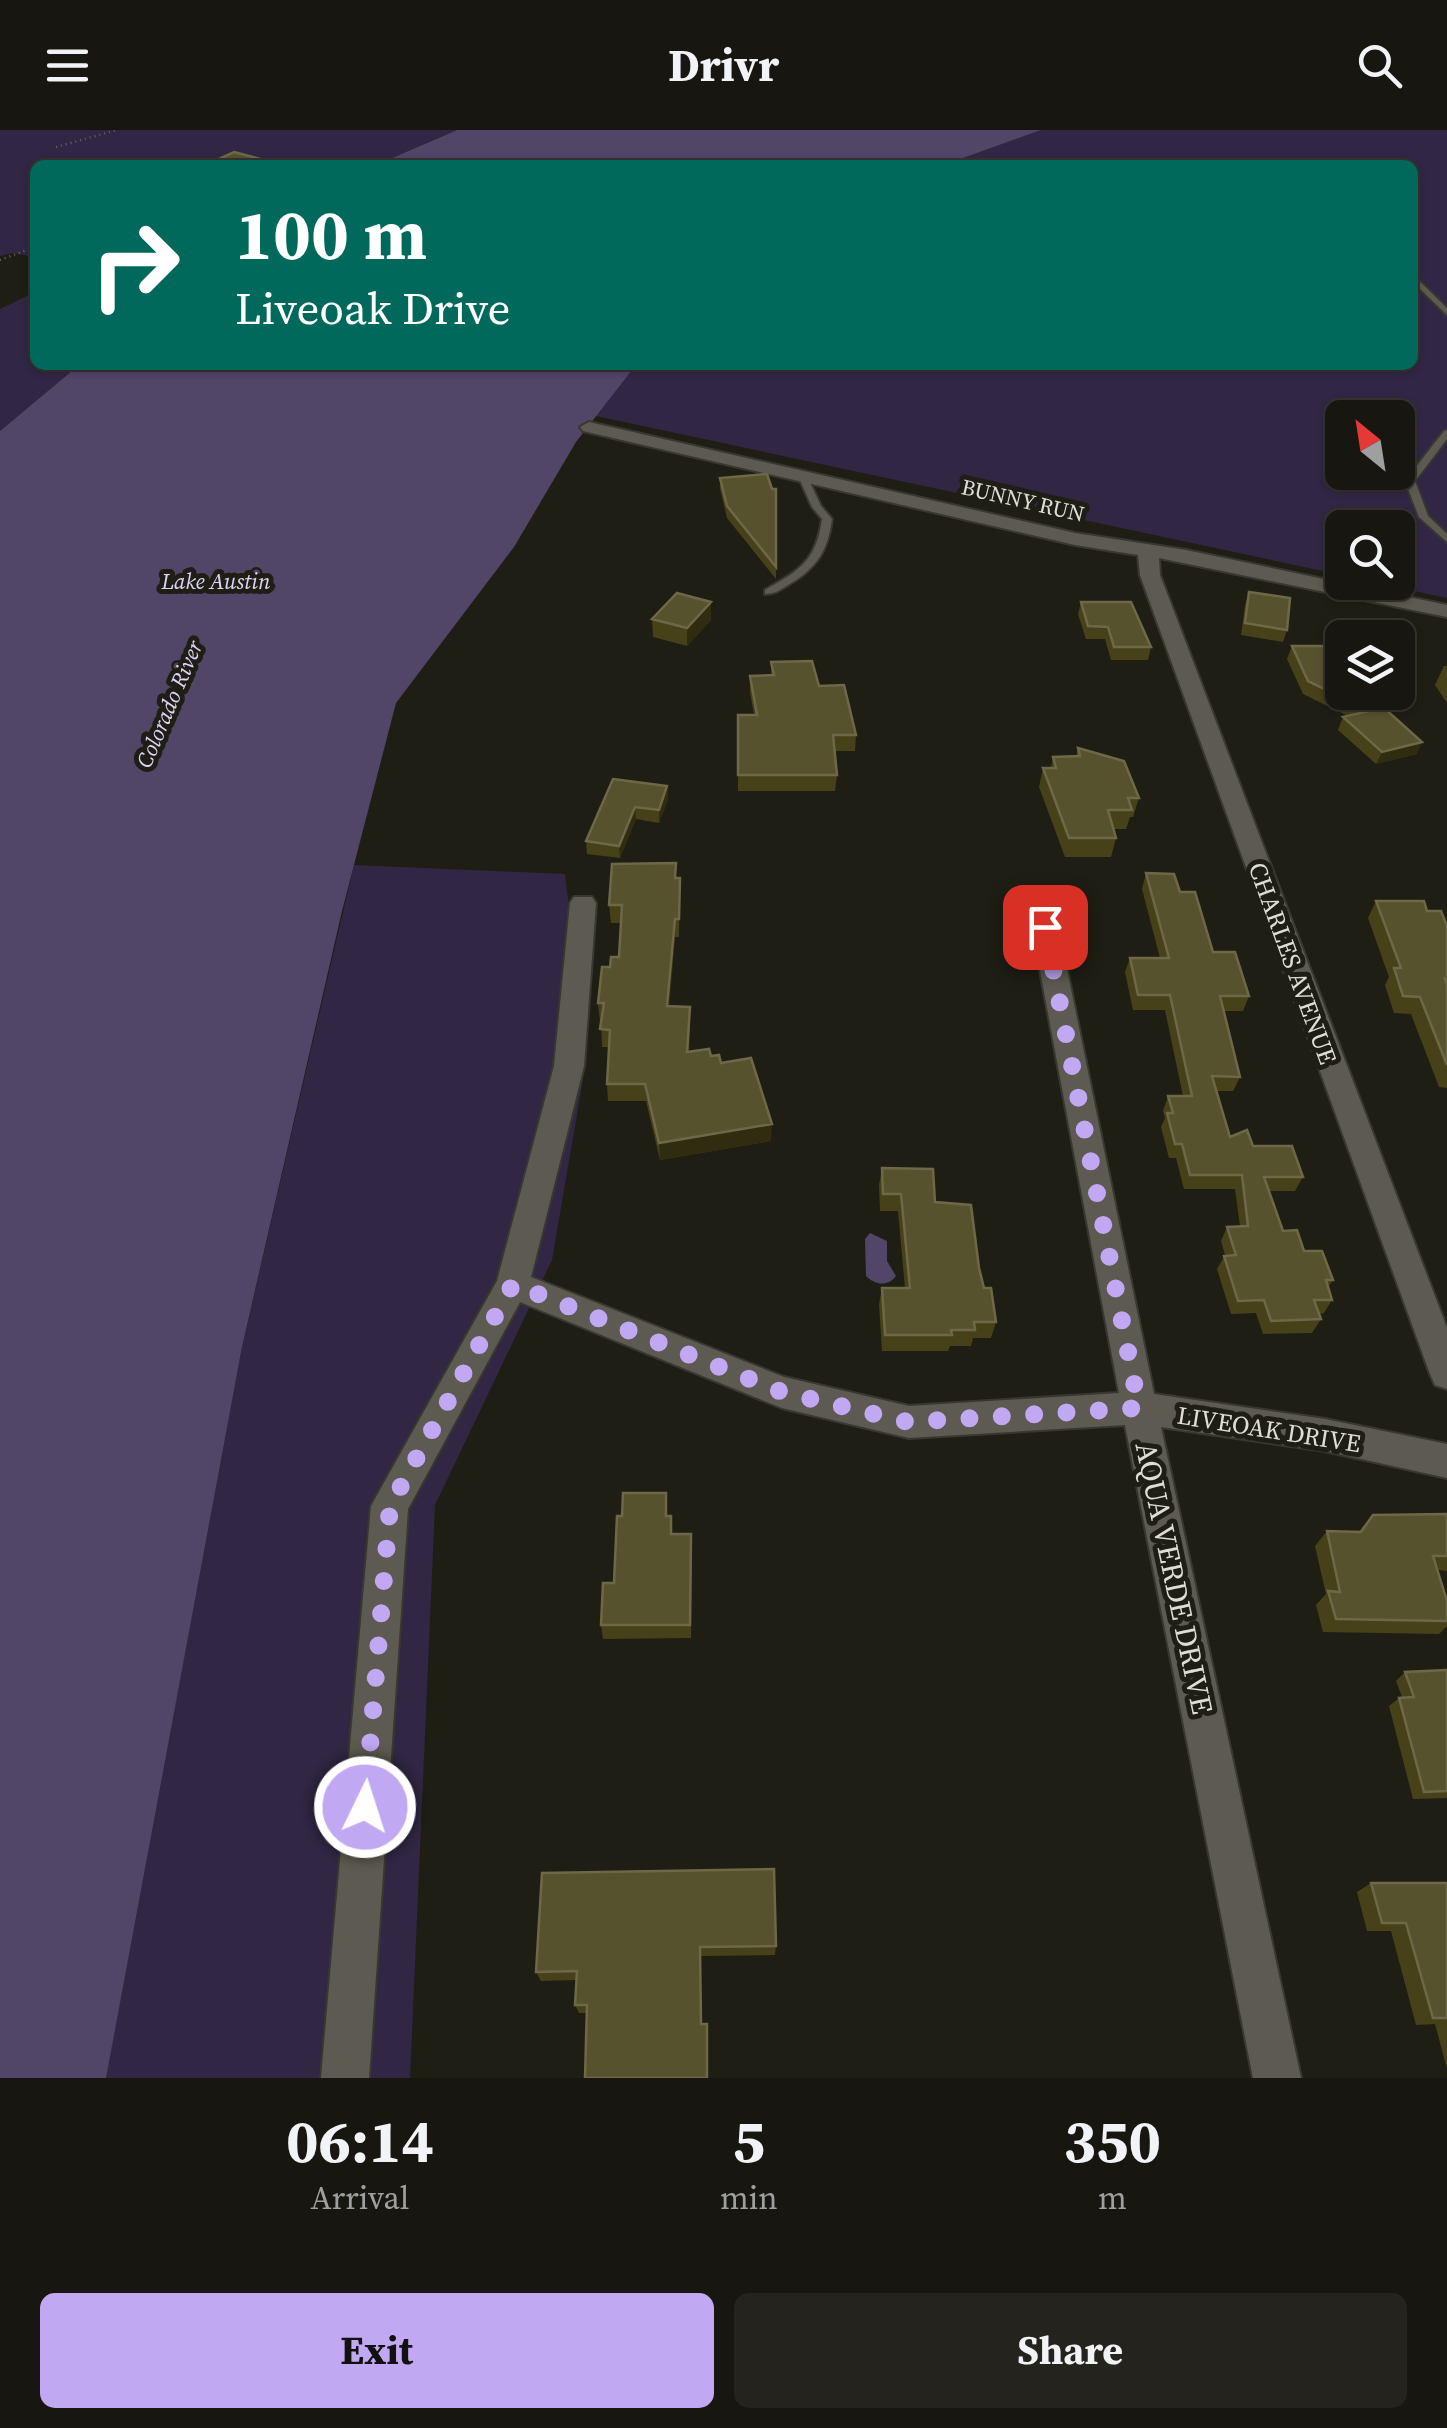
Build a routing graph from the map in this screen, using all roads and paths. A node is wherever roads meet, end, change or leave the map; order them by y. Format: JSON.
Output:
{"nodes":[{"id":1,"x":117,"y":130,"type":"edge"},
{"id":2,"x":56,"y":147,"type":"dead end"},
{"id":3,"x":30,"y":250,"type":"edge"},
{"id":4,"x":0,"y":263,"type":"edge"},
{"id":5,"x":1418,"y":282,"type":"edge"},
{"id":6,"x":1447,"y":313,"type":"edge"},
{"id":7,"x":589,"y":426,"type":"dead end"},
{"id":8,"x":1447,"y":433,"type":"edge"},
{"id":9,"x":803,"y":476,"type":"junction"},
{"id":10,"x":1447,"y":538,"type":"edge"},
{"id":11,"x":1148,"y":550,"type":"junction"},
{"id":12,"x":768,"y":592,"type":"dead end"},
{"id":13,"x":1447,"y":612,"type":"edge"},
{"id":14,"x":1040,"y":902,"type":"dead end"},
{"id":15,"x":584,"y":903,"type":"dead end"},
{"id":16,"x":513,"y":1284,"type":"junction"},
{"id":17,"x":1447,"y":1374,"type":"edge"},
{"id":18,"x":1139,"y":1408,"type":"junction"},
{"id":19,"x":1447,"y":1461,"type":"edge"},
{"id":20,"x":346,"y":2078,"type":"edge"},
{"id":21,"x":1277,"y":2078,"type":"edge"}],
"edges":[{"from":1,"to":2,"type":"path"},
{"from":3,"to":4,"type":"path"},
{"from":5,"to":6,"type":"lane"},
{"from":7,"to":9,"type":"street","name":"BUNNY RUN"},
{"from":8,"to":10,"type":"lane"},
{"from":9,"to":11,"type":"street","name":"BUNNY RUN"},
{"from":9,"to":12,"type":"lane"},
{"from":11,"to":13,"type":"street","name":"BUNNY RUN"},
{"from":11,"to":17,"type":"street","name":"CHARLES AVENUE"},
{"from":14,"to":18,"type":"street","name":"AQUA VERDE DRIVE"},
{"from":15,"to":16,"type":"street"},
{"from":16,"to":18,"type":"street","name":"LIVEOAK DRIVE"},
{"from":16,"to":20,"type":"street"},
{"from":18,"to":19,"type":"street","name":"LIVEOAK DRIVE"},
{"from":18,"to":21,"type":"street","name":"AQUA VERDE DRIVE"}]}
